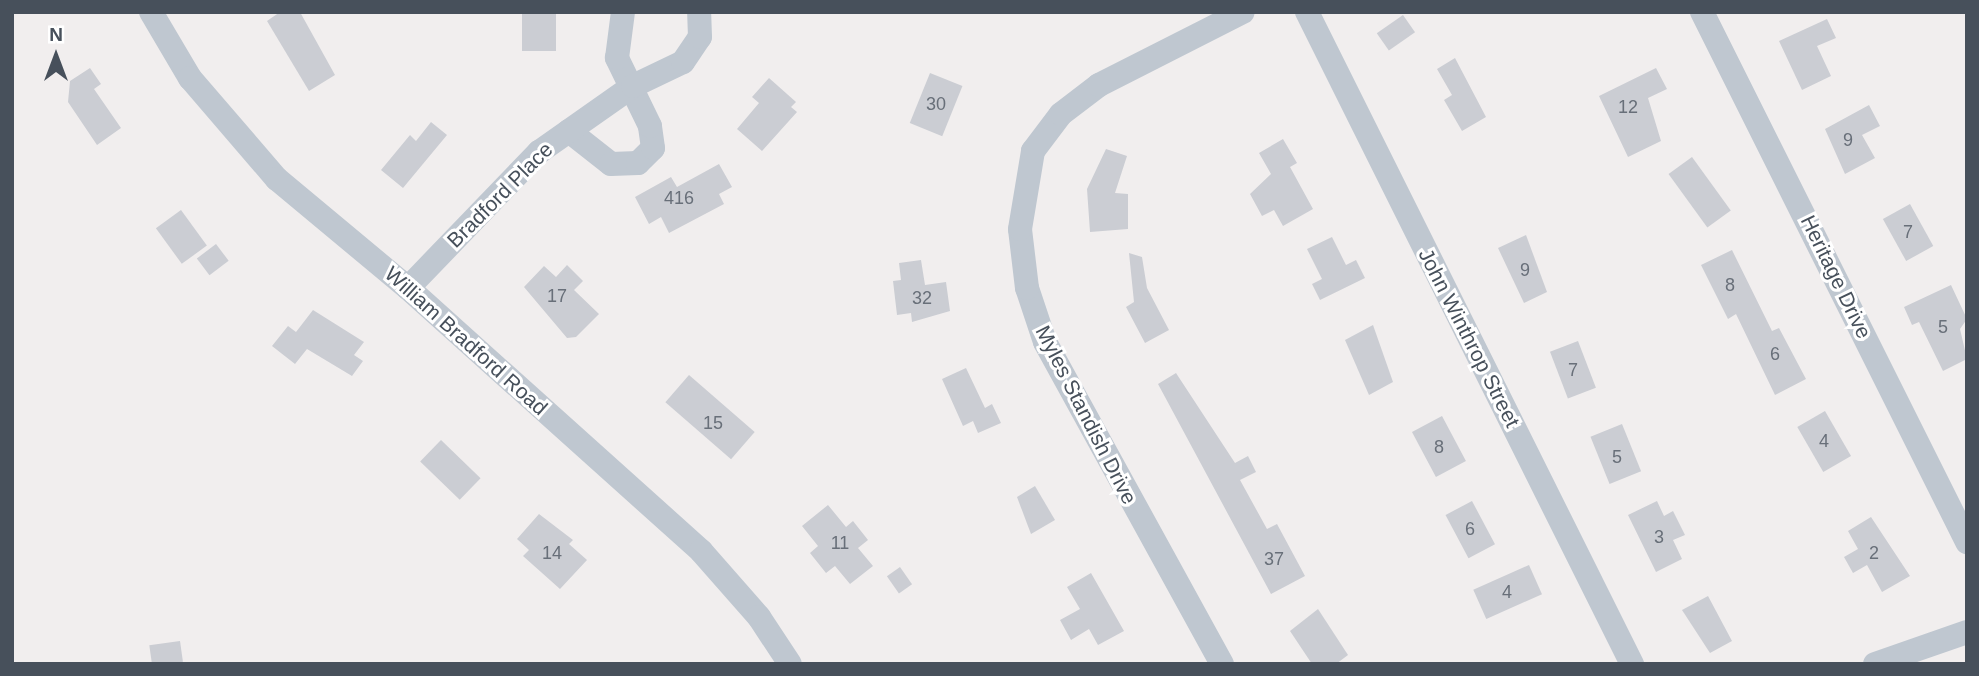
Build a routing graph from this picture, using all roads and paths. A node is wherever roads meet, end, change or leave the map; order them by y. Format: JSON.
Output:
{"nodes":[{"id":1,"x":152,"y":12,"type":"edge"},
{"id":2,"x":623,"y":12,"type":"edge"},
{"id":3,"x":699,"y":12,"type":"edge"},
{"id":4,"x":1244,"y":12,"type":"edge"},
{"id":5,"x":1307,"y":12,"type":"edge"},
{"id":6,"x":1702,"y":12,"type":"edge"},
{"id":7,"x":633,"y":86,"type":"junction"},
{"id":8,"x":569,"y":131,"type":"junction"},
{"id":9,"x":408,"y":288,"type":"junction"},
{"id":10,"x":1967,"y":542,"type":"edge"},
{"id":11,"x":1967,"y":632,"type":"edge"},
{"id":12,"x":790,"y":664,"type":"edge"},
{"id":13,"x":1222,"y":664,"type":"edge"},
{"id":14,"x":1632,"y":664,"type":"edge"},
{"id":15,"x":1875,"y":664,"type":"edge"}],
"edges":[{"from":1,"to":9,"type":"street","name":"William Bradford Road"},
{"from":2,"to":7,"type":"street"},
{"from":3,"to":7,"type":"street","name":"Bradford Place"},
{"from":4,"to":13,"type":"street","name":"Myles Standish Drive"},
{"from":5,"to":14,"type":"street","name":"John Winthrop Street"},
{"from":6,"to":10,"type":"street","name":"Heritage Drive"},
{"from":7,"to":8,"type":"street","name":"Bradford Place"},
{"from":7,"to":8,"type":"street"},
{"from":8,"to":9,"type":"street","name":"Bradford Place"},
{"from":9,"to":12,"type":"street","name":"William Bradford Road"},
{"from":11,"to":15,"type":"street"}]}
